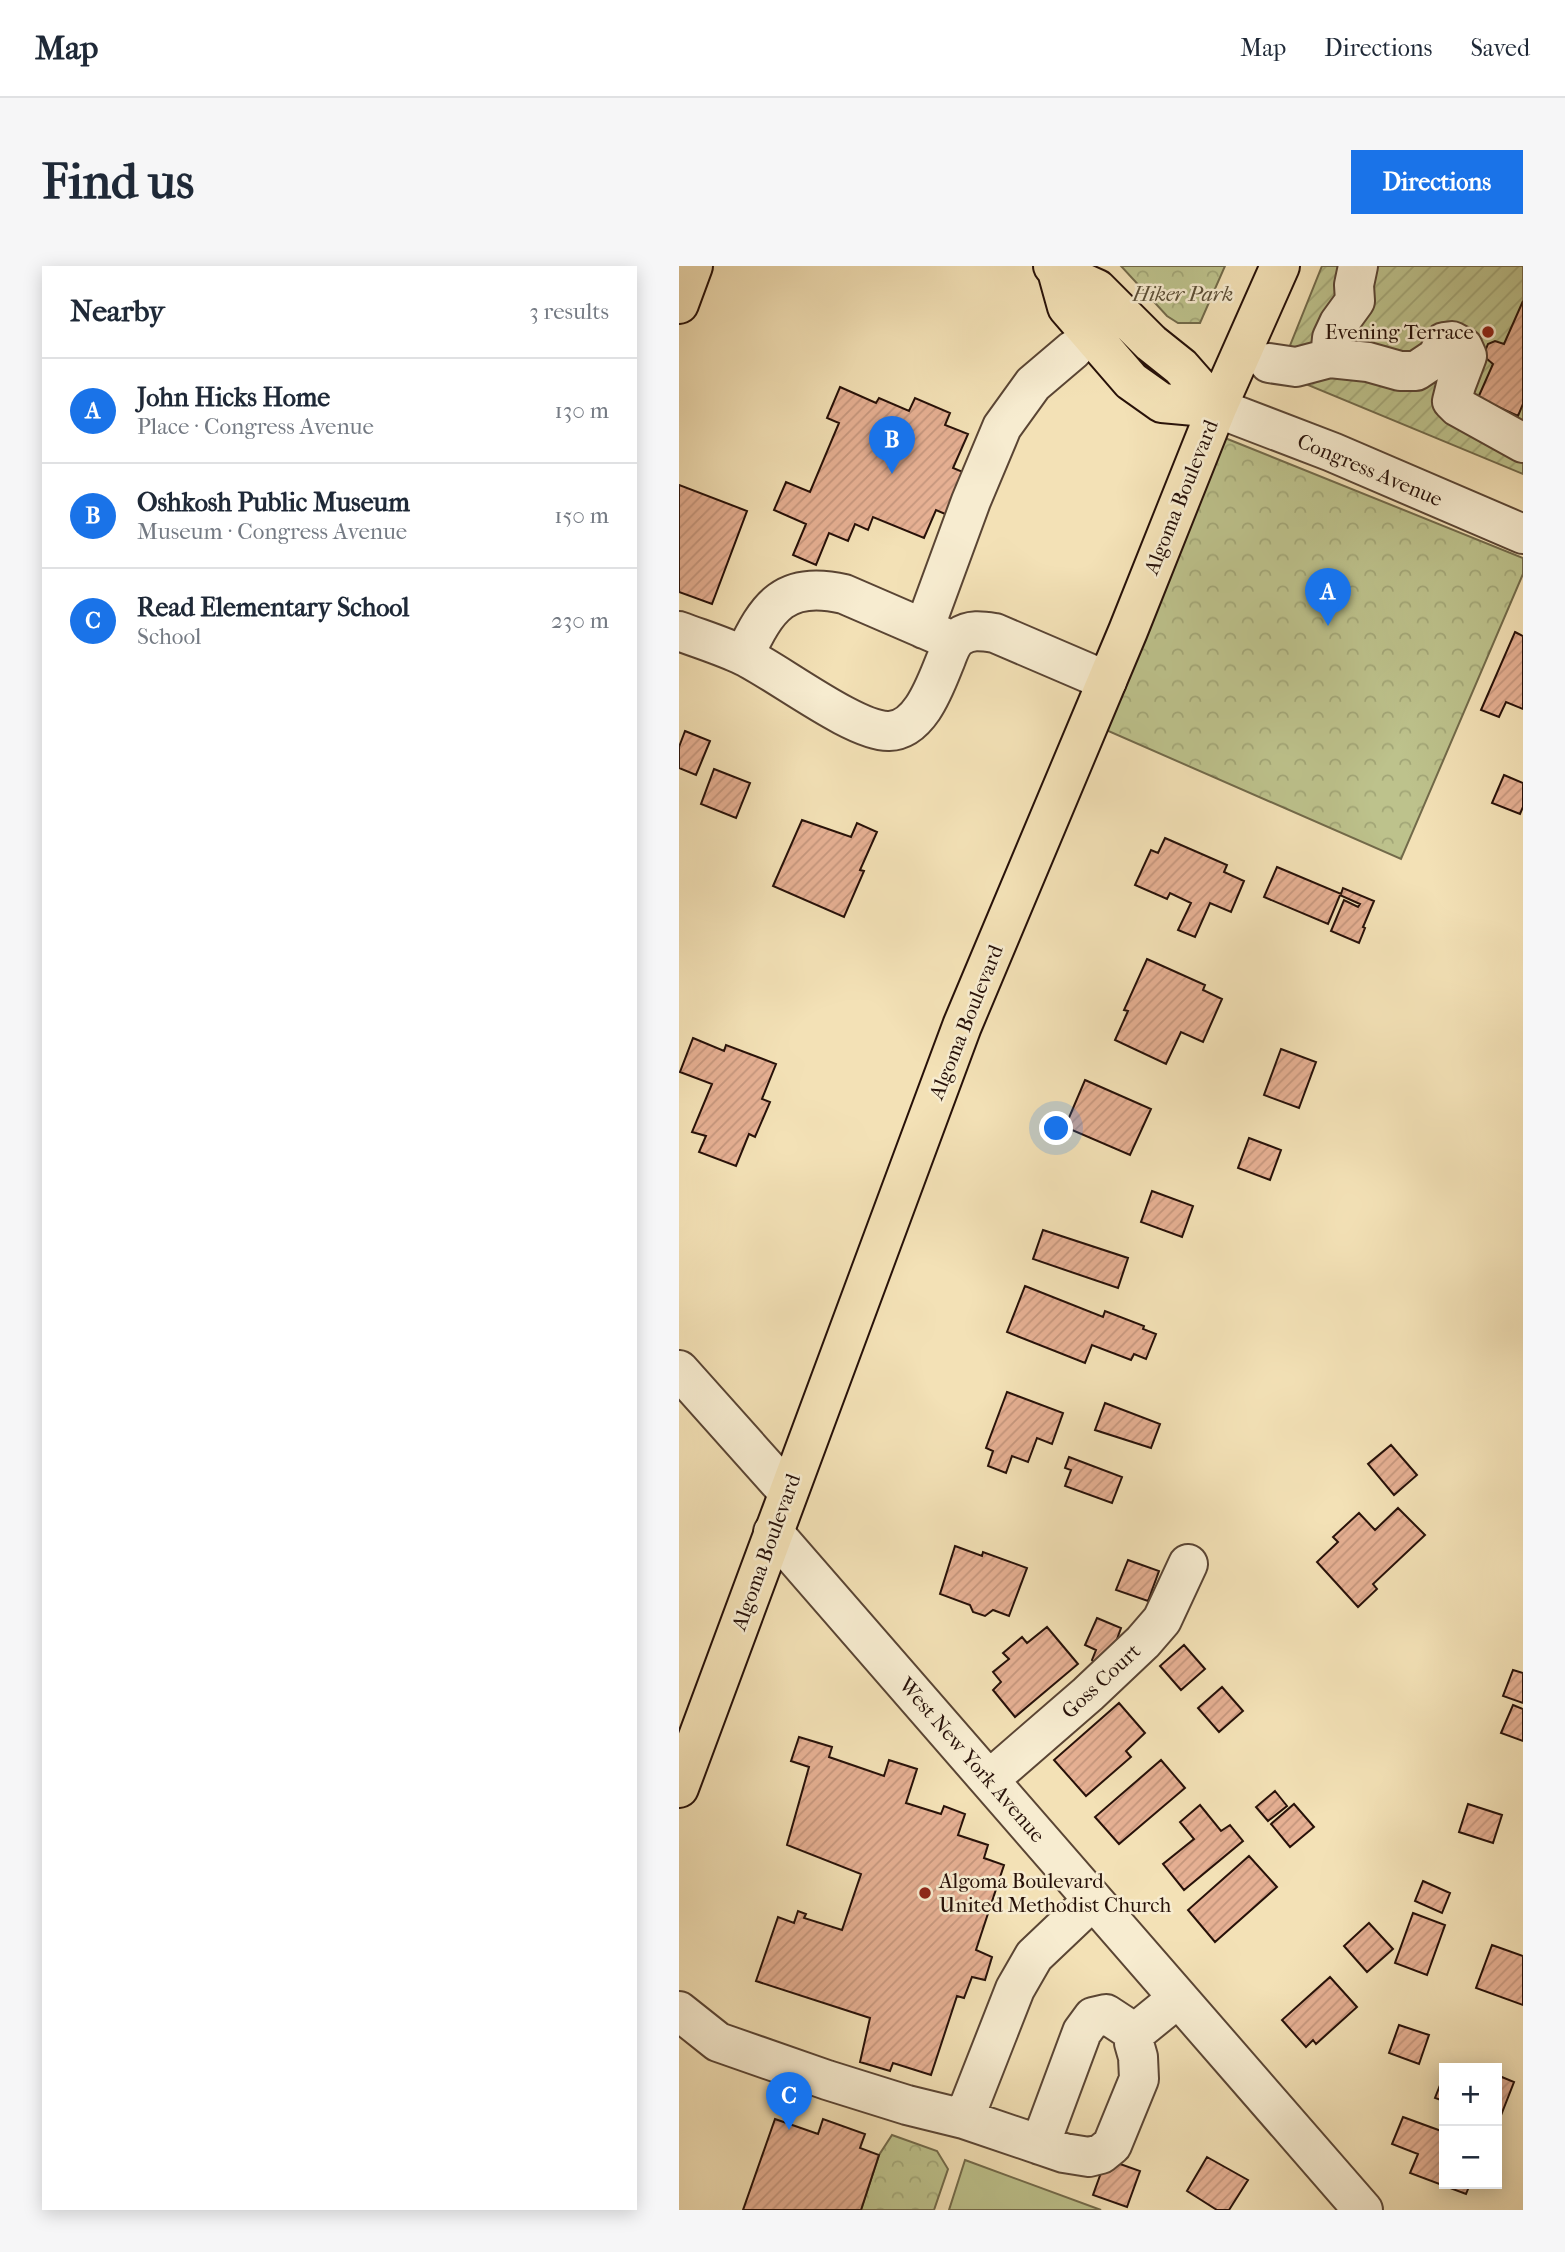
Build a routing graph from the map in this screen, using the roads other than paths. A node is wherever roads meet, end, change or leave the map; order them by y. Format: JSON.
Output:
{"nodes":[{"id":1,"x":693,"y":266,"type":"edge"},
{"id":2,"x":1280,"y":266,"type":"edge"},
{"id":3,"x":1358,"y":266,"type":"edge"},
{"id":4,"x":1055,"y":268,"type":"edge"},
{"id":5,"x":679,"y":304,"type":"edge"},
{"id":6,"x":1073,"y":350,"type":"dead end"},
{"id":7,"x":1331,"y":358,"type":"junction"},
{"id":8,"x":1269,"y":363,"type":"dead end"},
{"id":9,"x":1217,"y":408,"type":"junction"},
{"id":10,"x":1523,"y":443,"type":"edge"},
{"id":11,"x":1523,"y":534,"type":"edge"},
{"id":12,"x":679,"y":631,"type":"edge"},
{"id":13,"x":939,"y":635,"type":"junction"},
{"id":14,"x":744,"y":656,"type":"junction"},
{"id":15,"x":1107,"y":681,"type":"junction"},
{"id":16,"x":679,"y":1370,"type":"edge"},
{"id":17,"x":789,"y":1492,"type":"junction"},
{"id":18,"x":773,"y":1532,"type":"junction"},
{"id":19,"x":1188,"y":1564,"type":"dead end"},
{"id":20,"x":990,"y":1779,"type":"junction"},
{"id":21,"x":679,"y":1788,"type":"edge"},
{"id":22,"x":1093,"y":1899,"type":"junction"},
{"id":23,"x":1178,"y":1998,"type":"junction"},
{"id":24,"x":679,"y":2011,"type":"edge"},
{"id":25,"x":1135,"y":2033,"type":"junction"},
{"id":26,"x":964,"y":2119,"type":"junction"},
{"id":27,"x":1040,"y":2144,"type":"junction"},
{"id":28,"x":1363,"y":2210,"type":"edge"}],
"edges":[{"from":1,"to":5,"type":"main road"},
{"from":2,"to":9,"type":"main road","name":"Algoma Boulevard"},
{"from":3,"to":7,"type":"street"},
{"from":4,"to":9,"type":"main road","name":"Congress Avenue"},
{"from":6,"to":13,"type":"street"},
{"from":7,"to":8,"type":"street"},
{"from":7,"to":10,"type":"street"},
{"from":9,"to":11,"type":"street","name":"Congress Avenue"},
{"from":9,"to":15,"type":"main road","name":"Algoma Boulevard"},
{"from":12,"to":14,"type":"street"},
{"from":13,"to":14,"type":"street"},
{"from":13,"to":14,"type":"street"},
{"from":13,"to":15,"type":"street"},
{"from":15,"to":17,"type":"main road","name":"Algoma Boulevard"},
{"from":16,"to":17,"type":"street"},
{"from":17,"to":18,"type":"main road","name":"Algoma Boulevard"},
{"from":18,"to":20,"type":"street","name":"West New York Avenue"},
{"from":18,"to":21,"type":"main road","name":"Algoma Boulevard"},
{"from":19,"to":20,"type":"street","name":"Goss Court"},
{"from":20,"to":22,"type":"street","name":"West New York Avenue"},
{"from":22,"to":23,"type":"street","name":"West New York Avenue"},
{"from":22,"to":26,"type":"street"},
{"from":23,"to":25,"type":"street"},
{"from":23,"to":28,"type":"street","name":"West New York Avenue"},
{"from":24,"to":26,"type":"street"},
{"from":25,"to":27,"type":"street"},
{"from":25,"to":27,"type":"street"},
{"from":26,"to":27,"type":"street"}]}
